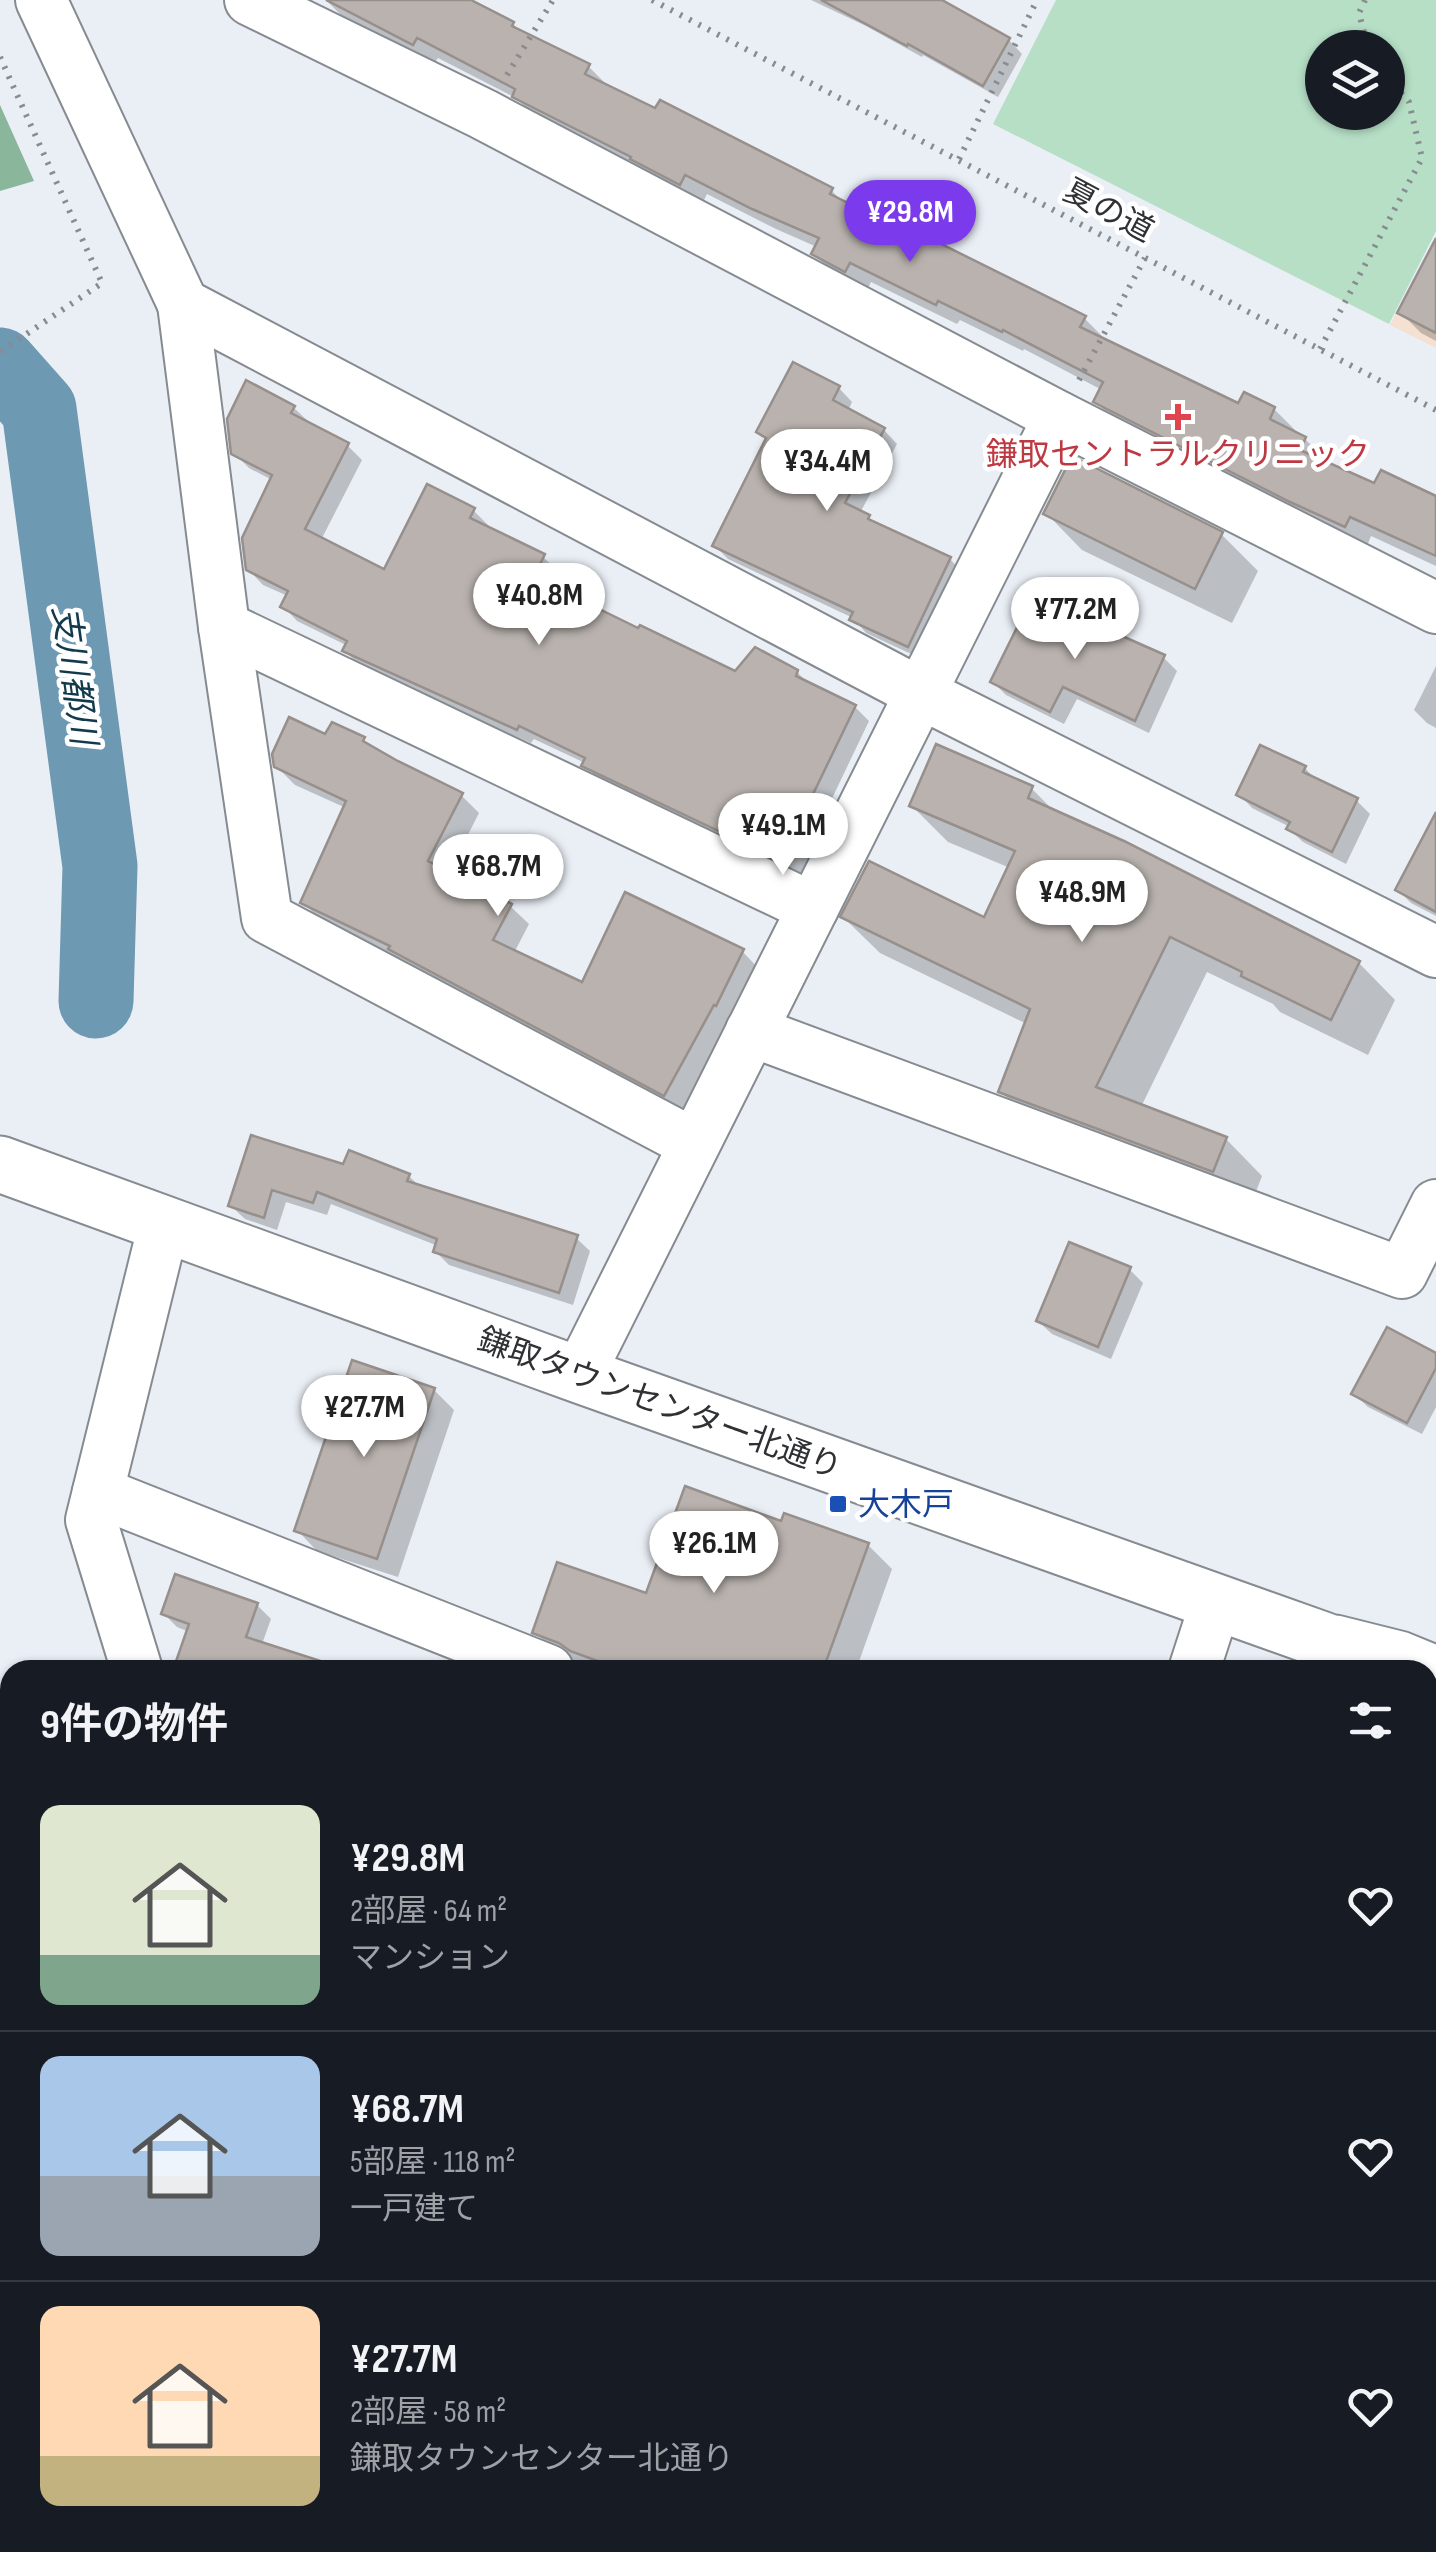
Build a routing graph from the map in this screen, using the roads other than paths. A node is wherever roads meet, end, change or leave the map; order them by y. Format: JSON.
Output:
{"nodes":[{"id":1,"x":41,"y":0,"type":"edge"},
{"id":2,"x":250,"y":0,"type":"edge"},
{"id":3,"x":183,"y":304,"type":"junction"},
{"id":4,"x":1059,"y":417,"type":"junction"},
{"id":5,"x":1436,"y":608,"type":"edge"},
{"id":6,"x":224,"y":628,"type":"junction"},
{"id":7,"x":920,"y":694,"type":"junction"},
{"id":8,"x":813,"y":908,"type":"junction"},
{"id":9,"x":1436,"y":952,"type":"edge"},
{"id":10,"x":752,"y":1031,"type":"junction"},
{"id":11,"x":694,"y":1144,"type":"junction"},
{"id":12,"x":0,"y":1164,"type":"edge"},
{"id":13,"x":1436,"y":1205,"type":"edge"},
{"id":14,"x":164,"y":1224,"type":"junction"},
{"id":15,"x":1419,"y":1282,"type":"edge"},
{"id":16,"x":579,"y":1375,"type":"junction"},
{"id":17,"x":98,"y":1492,"type":"junction"},
{"id":18,"x":1216,"y":1602,"type":"junction"},
{"id":19,"x":1323,"y":1640,"type":"junction"},
{"id":20,"x":134,"y":1660,"type":"edge"},
{"id":21,"x":523,"y":1660,"type":"edge"},
{"id":22,"x":1197,"y":1660,"type":"edge"},
{"id":23,"x":1356,"y":1660,"type":"edge"},
{"id":24,"x":1402,"y":1660,"type":"edge"}],
"edges":[{"from":1,"to":3,"type":"street"},
{"from":2,"to":4,"type":"street"},
{"from":3,"to":6,"type":"street"},
{"from":3,"to":7,"type":"street"},
{"from":4,"to":5,"type":"street"},
{"from":4,"to":7,"type":"street"},
{"from":6,"to":8,"type":"street"},
{"from":6,"to":11,"type":"street"},
{"from":7,"to":8,"type":"street"},
{"from":7,"to":9,"type":"street"},
{"from":8,"to":10,"type":"street"},
{"from":10,"to":11,"type":"street"},
{"from":10,"to":15,"type":"street"},
{"from":11,"to":16,"type":"street"},
{"from":12,"to":14,"type":"street","name":"鎌取タウンセンター北通り"},
{"from":13,"to":15,"type":"street"},
{"from":14,"to":16,"type":"street","name":"鎌取タウンセンター北通り"},
{"from":14,"to":17,"type":"street"},
{"from":16,"to":18,"type":"street","name":"鎌取タウンセンター北通り"},
{"from":17,"to":20,"type":"street"},
{"from":17,"to":21,"type":"street"},
{"from":18,"to":19,"type":"street","name":"鎌取タウンセンター北通り"},
{"from":18,"to":22,"type":"street"},
{"from":19,"to":23,"type":"street","name":"鎌取タウンセンター北通り"},
{"from":19,"to":24,"type":"street"}]}
